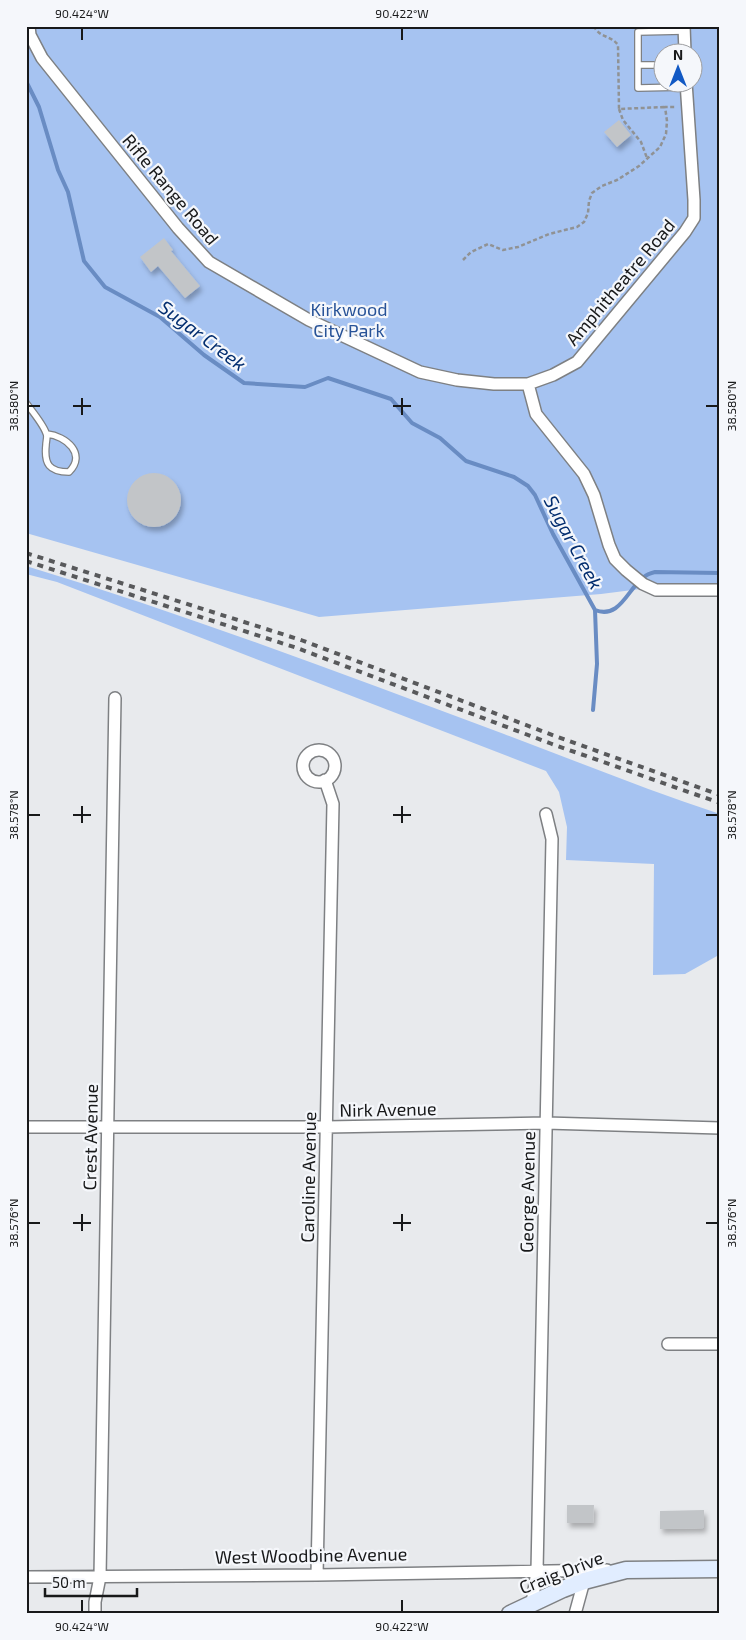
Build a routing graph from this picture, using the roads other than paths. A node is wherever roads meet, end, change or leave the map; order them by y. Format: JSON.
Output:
{"nodes":[{"id":1,"x":29,"y":26,"type":"edge"},
{"id":2,"x":684,"y":29,"type":"edge"},
{"id":3,"x":685,"y":42,"type":"edge"},
{"id":4,"x":638,"y":65,"type":"junction"},
{"id":5,"x":654,"y":65,"type":"edge"},
{"id":6,"x":654,"y":87,"type":"edge"},
{"id":7,"x":687,"y":92,"type":"edge"},
{"id":8,"x":528,"y":384,"type":"junction"},
{"id":9,"x":26,"y":403,"type":"edge"},
{"id":10,"x":47,"y":434,"type":"junction"},
{"id":11,"x":720,"y":590,"type":"edge"},
{"id":12,"x":116,"y":698,"type":"dead end"},
{"id":13,"x":325,"y":780,"type":"dead end"},
{"id":14,"x":546,"y":814,"type":"dead end"},
{"id":15,"x":546,"y":1123,"type":"junction"},
{"id":16,"x":108,"y":1126,"type":"junction"},
{"id":17,"x":26,"y":1127,"type":"edge"},
{"id":18,"x":326,"y":1127,"type":"junction"},
{"id":19,"x":720,"y":1128,"type":"edge"},
{"id":20,"x":668,"y":1344,"type":"dead end"},
{"id":21,"x":720,"y":1344,"type":"edge"},
{"id":22,"x":720,"y":1568,"type":"edge"},
{"id":23,"x":626,"y":1570,"type":"junction"},
{"id":24,"x":537,"y":1571,"type":"junction"},
{"id":25,"x":317,"y":1575,"type":"junction"},
{"id":26,"x":26,"y":1577,"type":"edge"},
{"id":27,"x":100,"y":1577,"type":"junction"},
{"id":28,"x":584,"y":1581,"type":"junction"},
{"id":29,"x":532,"y":1602,"type":"junction"},
{"id":30,"x":95,"y":1614,"type":"edge"},
{"id":31,"x":510,"y":1614,"type":"edge"},
{"id":32,"x":575,"y":1614,"type":"edge"}],
"edges":[{"from":1,"to":8,"type":"street","name":"Rifle Range Road"},
{"from":2,"to":3,"type":"street"},
{"from":2,"to":4,"type":"lane"},
{"from":4,"to":5,"type":"lane"},
{"from":4,"to":6,"type":"lane"},
{"from":7,"to":8,"type":"street","name":"Amphitheatre Road"},
{"from":8,"to":11,"type":"street"},
{"from":9,"to":10,"type":"lane"},
{"from":10,"to":10,"type":"lane"},
{"from":12,"to":16,"type":"street","name":"Crest Avenue"},
{"from":13,"to":18,"type":"street","name":"Caroline Avenue"},
{"from":14,"to":15,"type":"street","name":"George Avenue"},
{"from":15,"to":18,"type":"street","name":"Nirk Avenue"},
{"from":15,"to":19,"type":"street","name":"Nirk Avenue"},
{"from":15,"to":24,"type":"street","name":"George Avenue"},
{"from":16,"to":17,"type":"street","name":"Nirk Avenue"},
{"from":16,"to":18,"type":"street","name":"Nirk Avenue"},
{"from":16,"to":27,"type":"street","name":"Crest Avenue"},
{"from":18,"to":25,"type":"street","name":"Caroline Avenue"},
{"from":20,"to":21,"type":"street"},
{"from":22,"to":23,"type":"street","name":"West Woodbine Avenue"},
{"from":23,"to":24,"type":"street","name":"West Woodbine Avenue"},
{"from":23,"to":28,"type":"street","name":"Craig Drive"},
{"from":24,"to":25,"type":"street","name":"West Woodbine Avenue"},
{"from":24,"to":29,"type":"street"},
{"from":25,"to":27,"type":"street","name":"West Woodbine Avenue"},
{"from":26,"to":27,"type":"street","name":"West Woodbine Avenue"},
{"from":27,"to":30,"type":"street","name":"Crest Avenue"},
{"from":28,"to":29,"type":"street","name":"Craig Drive"},
{"from":28,"to":32,"type":"street"},
{"from":29,"to":31,"type":"street","name":"Craig Drive"}]}
